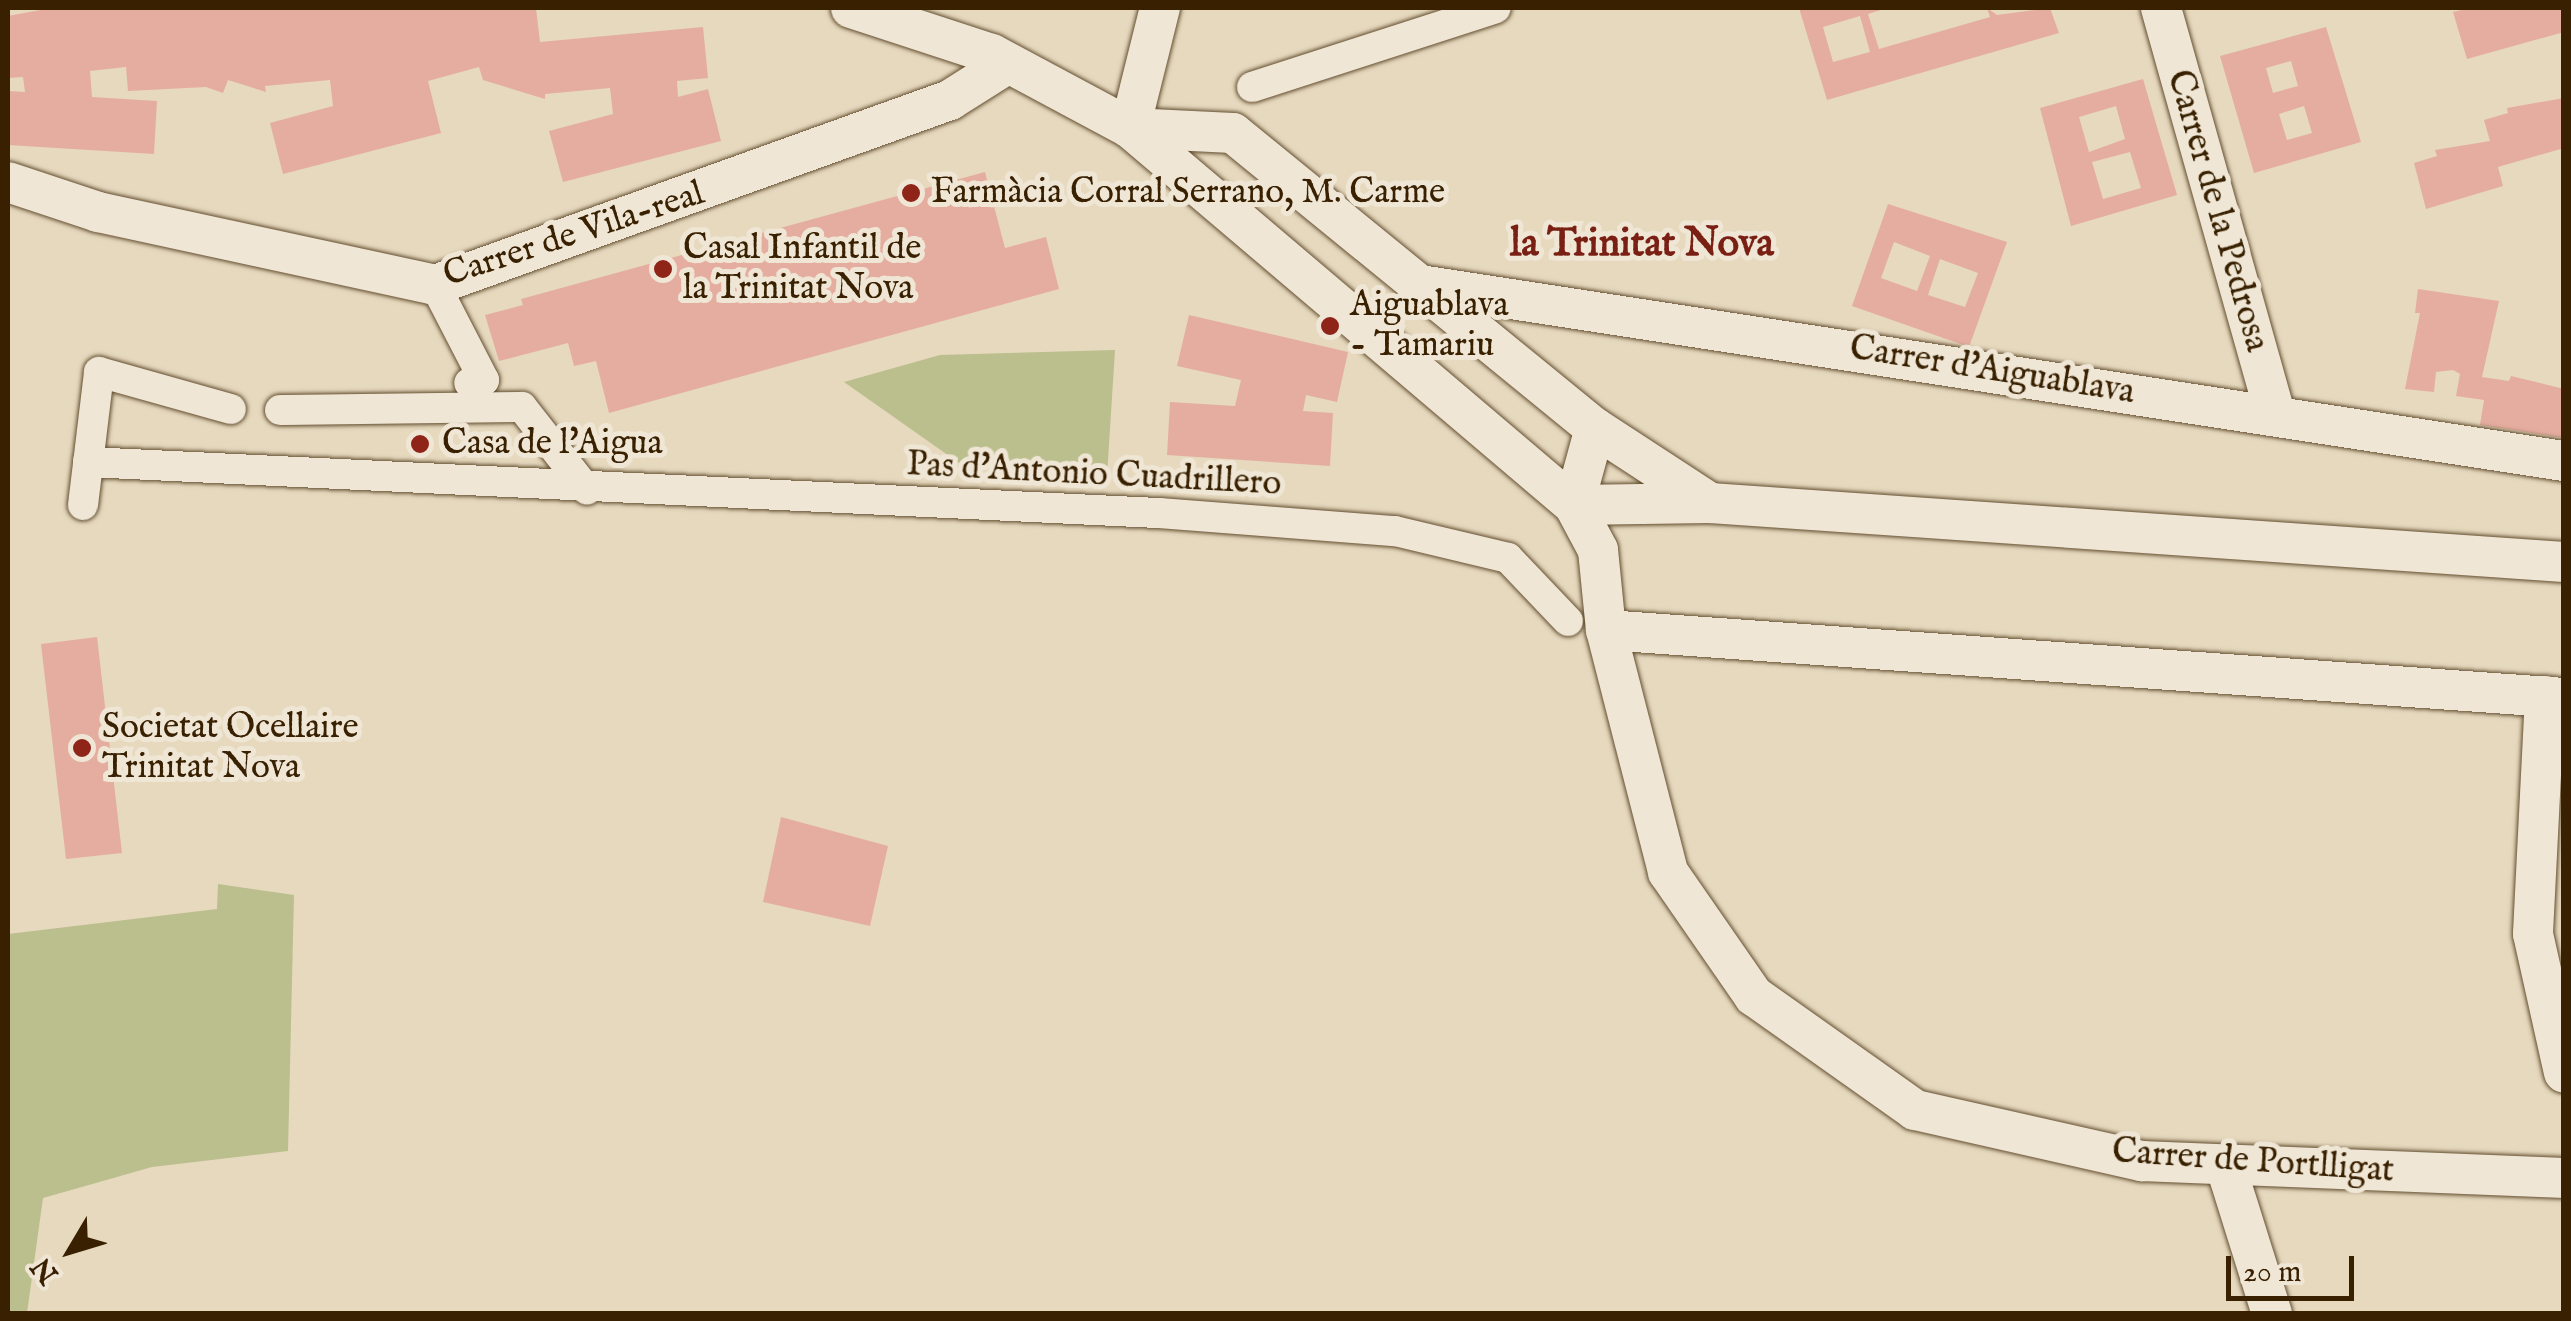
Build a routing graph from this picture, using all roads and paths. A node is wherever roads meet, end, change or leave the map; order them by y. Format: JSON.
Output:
{"nodes":[{"id":1,"x":850,"y":8,"type":"edge"},
{"id":2,"x":1160,"y":8,"type":"edge"},
{"id":3,"x":1496,"y":8,"type":"edge"},
{"id":4,"x":2160,"y":8,"type":"edge"},
{"id":5,"x":1007,"y":64,"type":"junction"},
{"id":6,"x":1252,"y":87,"type":"dead end"},
{"id":7,"x":1130,"y":128,"type":"junction"},
{"id":8,"x":8,"y":182,"type":"edge"},
{"id":9,"x":1420,"y":284,"type":"junction"},
{"id":10,"x":434,"y":285,"type":"junction"},
{"id":11,"x":461,"y":362,"type":"dead end"},
{"id":12,"x":231,"y":409,"type":"dead end"},
{"id":13,"x":280,"y":410,"type":"dead end"},
{"id":14,"x":2274,"y":414,"type":"junction"},
{"id":15,"x":1595,"y":428,"type":"junction"},
{"id":16,"x":2564,"y":460,"type":"edge"},
{"id":17,"x":88,"y":462,"type":"junction"},
{"id":18,"x":586,"y":490,"type":"junction"},
{"id":19,"x":1710,"y":503,"type":"junction"},
{"id":20,"x":83,"y":505,"type":"dead end"},
{"id":21,"x":1574,"y":506,"type":"junction"},
{"id":22,"x":2564,"y":562,"type":"edge"},
{"id":23,"x":1587,"y":626,"type":"junction"},
{"id":24,"x":2554,"y":697,"type":"edge"},
{"id":25,"x":2564,"y":1072,"type":"edge"},
{"id":26,"x":2226,"y":1167,"type":"junction"},
{"id":27,"x":2564,"y":1178,"type":"edge"},
{"id":28,"x":2272,"y":1314,"type":"edge"}],
"edges":[{"from":1,"to":5,"type":"street"},
{"from":2,"to":7,"type":"street"},
{"from":3,"to":6,"type":"street"},
{"from":4,"to":14,"type":"street","name":"Carrer de la Pedrosa"},
{"from":5,"to":7,"type":"street"},
{"from":5,"to":10,"type":"street","name":"Carrer de Vila-real"},
{"from":7,"to":9,"type":"street"},
{"from":7,"to":21,"type":"street"},
{"from":8,"to":10,"type":"street","name":"Carrer de Vila-real"},
{"from":9,"to":14,"type":"street","name":"Carrer d'Aiguablava"},
{"from":9,"to":15,"type":"street"},
{"from":10,"to":11,"type":"street"},
{"from":12,"to":17,"type":"street"},
{"from":13,"to":18,"type":"street"},
{"from":14,"to":16,"type":"street","name":"Carrer d'Aiguablava"},
{"from":15,"to":19,"type":"street"},
{"from":15,"to":21,"type":"street"},
{"from":17,"to":18,"type":"street","name":"Pas d'Antonio Cuadrillero"},
{"from":17,"to":20,"type":"street"},
{"from":18,"to":23,"type":"street","name":"Pas d'Antonio Cuadrillero"},
{"from":19,"to":21,"type":"street"},
{"from":19,"to":22,"type":"street"},
{"from":21,"to":23,"type":"street","name":"Carrer de Portlligat"},
{"from":23,"to":24,"type":"street"},
{"from":23,"to":26,"type":"street","name":"Carrer de Portlligat"},
{"from":24,"to":25,"type":"street"},
{"from":26,"to":27,"type":"street","name":"Carrer de Portlligat"},
{"from":26,"to":28,"type":"street"}]}
